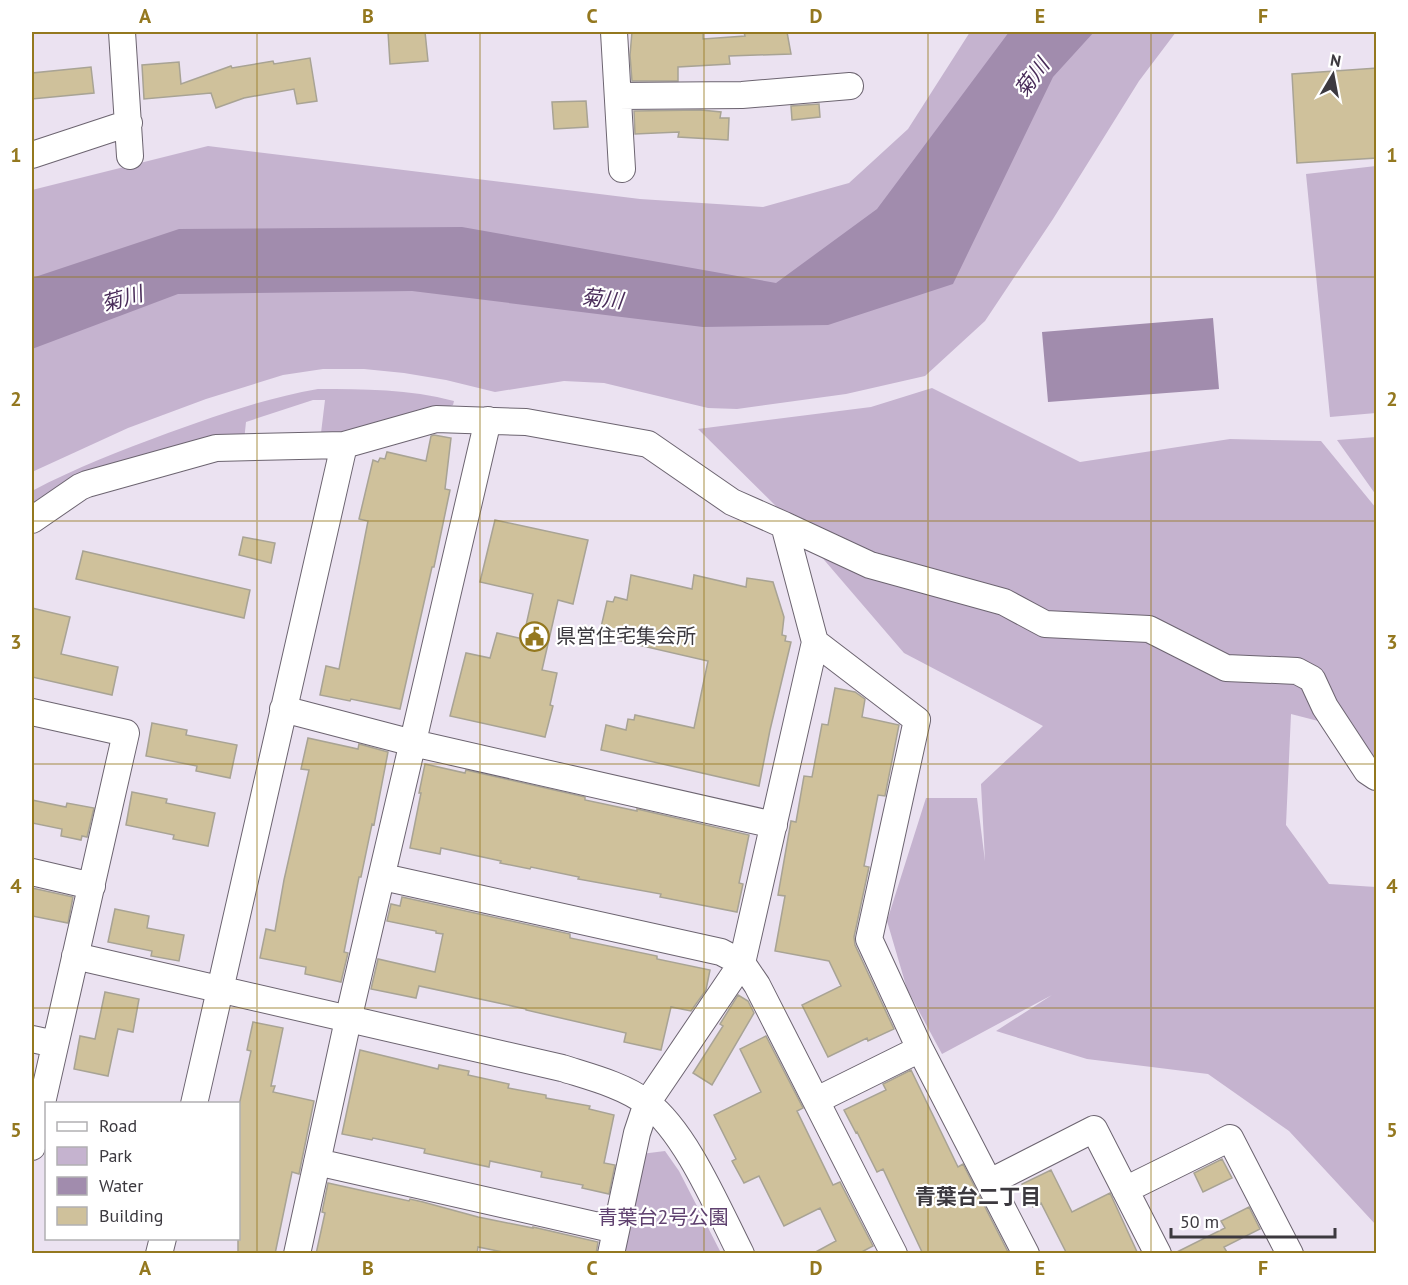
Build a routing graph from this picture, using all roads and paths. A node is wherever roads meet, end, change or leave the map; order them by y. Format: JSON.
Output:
{"nodes":[{"id":1,"x":127,"y":32,"type":"edge"},
{"id":2,"x":614,"y":32,"type":"edge"},
{"id":3,"x":850,"y":86,"type":"dead end"},
{"id":4,"x":618,"y":96,"type":"junction"},
{"id":5,"x":129,"y":123,"type":"junction"},
{"id":6,"x":32,"y":155,"type":"edge"},
{"id":7,"x":130,"y":156,"type":"dead end"},
{"id":8,"x":622,"y":169,"type":"dead end"},
{"id":9,"x":488,"y":420,"type":"junction"},
{"id":10,"x":344,"y":445,"type":"junction"},
{"id":11,"x":32,"y":520,"type":"edge"},
{"id":12,"x":784,"y":525,"type":"junction"},
{"id":13,"x":815,"y":642,"type":"junction"},
{"id":14,"x":283,"y":710,"type":"junction"},
{"id":15,"x":32,"y":712,"type":"edge"},
{"id":16,"x":413,"y":743,"type":"junction"},
{"id":17,"x":1377,"y":777,"type":"edge"},
{"id":18,"x":774,"y":825,"type":"junction"},
{"id":19,"x":32,"y":872,"type":"edge"},
{"id":20,"x":383,"y":877,"type":"junction"},
{"id":21,"x":92,"y":886,"type":"junction"},
{"id":22,"x":75,"y":956,"type":"junction"},
{"id":23,"x":742,"y":963,"type":"junction"},
{"id":24,"x":221,"y":990,"type":"junction"},
{"id":25,"x":348,"y":1020,"type":"junction"},
{"id":26,"x":43,"y":1041,"type":"edge"},
{"id":27,"x":920,"y":1049,"type":"junction"},
{"id":28,"x":817,"y":1100,"type":"junction"},
{"id":29,"x":194,"y":1102,"type":"edge"},
{"id":30,"x":647,"y":1103,"type":"junction"},
{"id":31,"x":32,"y":1147,"type":"edge"},
{"id":32,"x":317,"y":1162,"type":"junction"},
{"id":33,"x":990,"y":1182,"type":"junction"},
{"id":34,"x":1125,"y":1190,"type":"junction"},
{"id":35,"x":614,"y":1242,"type":"edge"},
{"id":36,"x":297,"y":1254,"type":"edge"},
{"id":37,"x":741,"y":1254,"type":"edge"},
{"id":38,"x":894,"y":1254,"type":"edge"},
{"id":39,"x":1026,"y":1254,"type":"edge"},
{"id":40,"x":1158,"y":1254,"type":"edge"},
{"id":41,"x":1290,"y":1254,"type":"edge"}],
"edges":[{"from":1,"to":5,"type":"street"},
{"from":2,"to":4,"type":"street"},
{"from":3,"to":4,"type":"street"},
{"from":4,"to":8,"type":"street"},
{"from":5,"to":6,"type":"street"},
{"from":5,"to":7,"type":"street"},
{"from":9,"to":10,"type":"street"},
{"from":9,"to":12,"type":"street"},
{"from":9,"to":16,"type":"street"},
{"from":10,"to":11,"type":"street"},
{"from":10,"to":14,"type":"street"},
{"from":12,"to":13,"type":"street"},
{"from":12,"to":17,"type":"street"},
{"from":13,"to":18,"type":"street"},
{"from":13,"to":27,"type":"street"},
{"from":14,"to":16,"type":"street"},
{"from":14,"to":24,"type":"street"},
{"from":15,"to":21,"type":"street"},
{"from":16,"to":18,"type":"street"},
{"from":16,"to":20,"type":"street"},
{"from":18,"to":23,"type":"street"},
{"from":19,"to":21,"type":"street"},
{"from":20,"to":23,"type":"street"},
{"from":20,"to":25,"type":"street"},
{"from":21,"to":22,"type":"street"},
{"from":22,"to":24,"type":"street"},
{"from":22,"to":26,"type":"street"},
{"from":23,"to":28,"type":"street"},
{"from":23,"to":30,"type":"street"},
{"from":24,"to":25,"type":"street"},
{"from":24,"to":29,"type":"street"},
{"from":25,"to":30,"type":"street"},
{"from":25,"to":32,"type":"street"},
{"from":26,"to":31,"type":"street"},
{"from":27,"to":28,"type":"street"},
{"from":27,"to":33,"type":"street"},
{"from":28,"to":38,"type":"street"},
{"from":30,"to":35,"type":"street"},
{"from":30,"to":37,"type":"street"},
{"from":32,"to":35,"type":"street"},
{"from":32,"to":36,"type":"street"},
{"from":33,"to":34,"type":"street"},
{"from":33,"to":39,"type":"street"},
{"from":34,"to":40,"type":"street"},
{"from":34,"to":41,"type":"street"}]}
